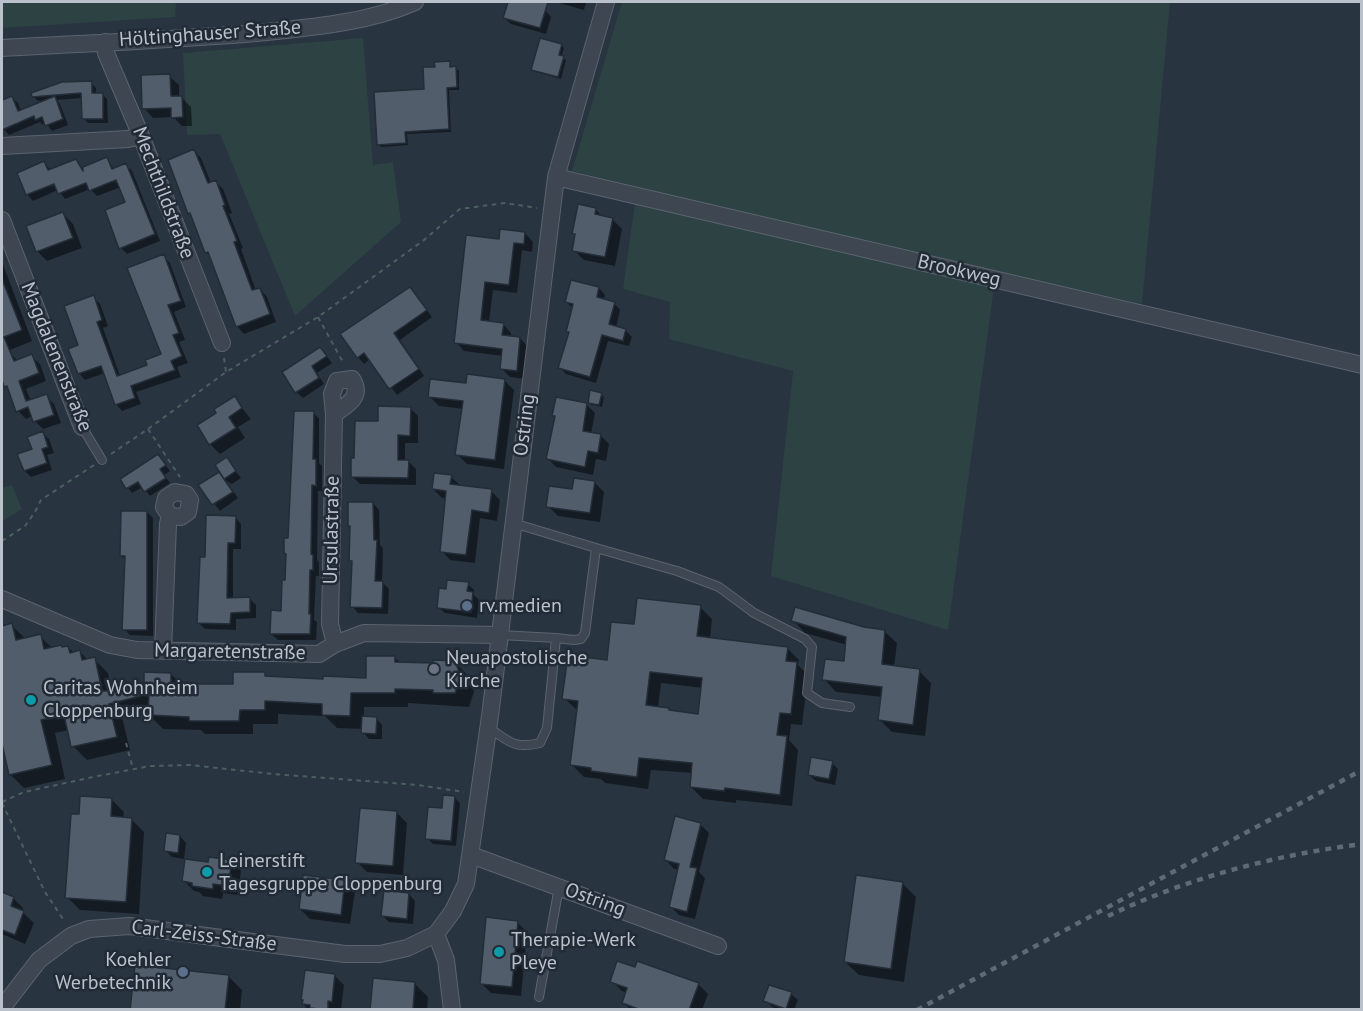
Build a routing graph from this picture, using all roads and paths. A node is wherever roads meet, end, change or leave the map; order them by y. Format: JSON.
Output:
{"nodes":[{"id":1,"x":415,"y":2,"type":"edge"},
{"id":2,"x":606,"y":2,"type":"edge"},
{"id":3,"x":105,"y":42,"type":"junction"},
{"id":4,"x":2,"y":48,"type":"edge"},
{"id":5,"x":141,"y":136,"type":"junction"},
{"id":6,"x":2,"y":146,"type":"edge"},
{"id":7,"x":556,"y":177,"type":"junction"},
{"id":8,"x":551,"y":210,"type":"junction"},
{"id":9,"x":2,"y":220,"type":"edge"},
{"id":10,"x":318,"y":316,"type":"junction"},
{"id":11,"x":222,"y":343,"type":"dead end"},
{"id":12,"x":1362,"y":365,"type":"edge"},
{"id":13,"x":352,"y":379,"type":"joint"},
{"id":14,"x":82,"y":427,"type":"joint"},
{"id":15,"x":148,"y":429,"type":"junction"},
{"id":16,"x":102,"y":460,"type":"junction"},
{"id":17,"x":182,"y":486,"type":"joint"},
{"id":18,"x":513,"y":523,"type":"junction"},
{"id":19,"x":2,"y":541,"type":"edge"},
{"id":20,"x":596,"y":548,"type":"junction"},
{"id":21,"x":2,"y":599,"type":"edge"},
{"id":22,"x":500,"y":635,"type":"junction"},
{"id":23,"x":556,"y":638,"type":"junction"},
{"id":24,"x":335,"y":644,"type":"junction"},
{"id":25,"x":163,"y":651,"type":"junction"},
{"id":26,"x":850,"y":707,"type":"dead end"},
{"id":27,"x":488,"y":728,"type":"junction"},
{"id":28,"x":126,"y":743,"type":"dead end"},
{"id":29,"x":133,"y":769,"type":"junction"},
{"id":30,"x":478,"y":795,"type":"junction"},
{"id":31,"x":2,"y":801,"type":"edge"},
{"id":32,"x":471,"y":855,"type":"junction"},
{"id":33,"x":559,"y":887,"type":"junction"},
{"id":34,"x":436,"y":934,"type":"junction"},
{"id":35,"x":71,"y":936,"type":"junction"},
{"id":36,"x":718,"y":946,"type":"dead end"},
{"id":37,"x":539,"y":997,"type":"dead end"},
{"id":38,"x":2,"y":1008,"type":"edge"},
{"id":39,"x":452,"y":1010,"type":"edge"}],
"edges":[{"from":1,"to":3,"type":"street","name":"Höltinghauser Straße"},
{"from":2,"to":7,"type":"street","name":"Ostring"},
{"from":3,"to":4,"type":"street","name":"Höltinghauser Straße"},
{"from":3,"to":5,"type":"street","name":"Mechthildstraße"},
{"from":5,"to":6,"type":"street"},
{"from":5,"to":11,"type":"street","name":"Mechthildstraße"},
{"from":7,"to":8,"type":"street","name":"Ostring"},
{"from":7,"to":12,"type":"street","name":"Brookweg"},
{"from":8,"to":10,"type":"path"},
{"from":8,"to":18,"type":"street","name":"Ostring"},
{"from":9,"to":14,"type":"street","name":"Magdalenenstraße"},
{"from":10,"to":13,"type":"path"},
{"from":10,"to":15,"type":"path"},
{"from":13,"to":24,"type":"street","name":"Ursulastraße"},
{"from":14,"to":16,"type":"lane","name":"Magdalenenstraße"},
{"from":15,"to":16,"type":"path"},
{"from":15,"to":17,"type":"path"},
{"from":16,"to":19,"type":"path"},
{"from":17,"to":25,"type":"street"},
{"from":18,"to":20,"type":"lane"},
{"from":18,"to":22,"type":"street","name":"Ostring"},
{"from":20,"to":23,"type":"lane"},
{"from":20,"to":26,"type":"lane"},
{"from":21,"to":25,"type":"street","name":"Margaretenstraße"},
{"from":22,"to":23,"type":"lane"},
{"from":22,"to":24,"type":"street","name":"Margaretenstraße"},
{"from":22,"to":27,"type":"street","name":"Ostring"},
{"from":23,"to":27,"type":"lane"},
{"from":24,"to":25,"type":"street","name":"Margaretenstraße"},
{"from":27,"to":30,"type":"street","name":"Ostring"},
{"from":28,"to":29,"type":"path"},
{"from":29,"to":30,"type":"path"},
{"from":29,"to":31,"type":"path"},
{"from":30,"to":32,"type":"street","name":"Ostring"},
{"from":31,"to":35,"type":"path"},
{"from":32,"to":33,"type":"street","name":"Ostring"},
{"from":32,"to":34,"type":"street","name":"Ostring"},
{"from":33,"to":36,"type":"street","name":"Ostring"},
{"from":33,"to":37,"type":"lane"},
{"from":34,"to":35,"type":"street","name":"Carl-Zeiss-Straße"},
{"from":34,"to":39,"type":"street"},
{"from":35,"to":38,"type":"street","name":"Carl-Zeiss-Straße"}]}
